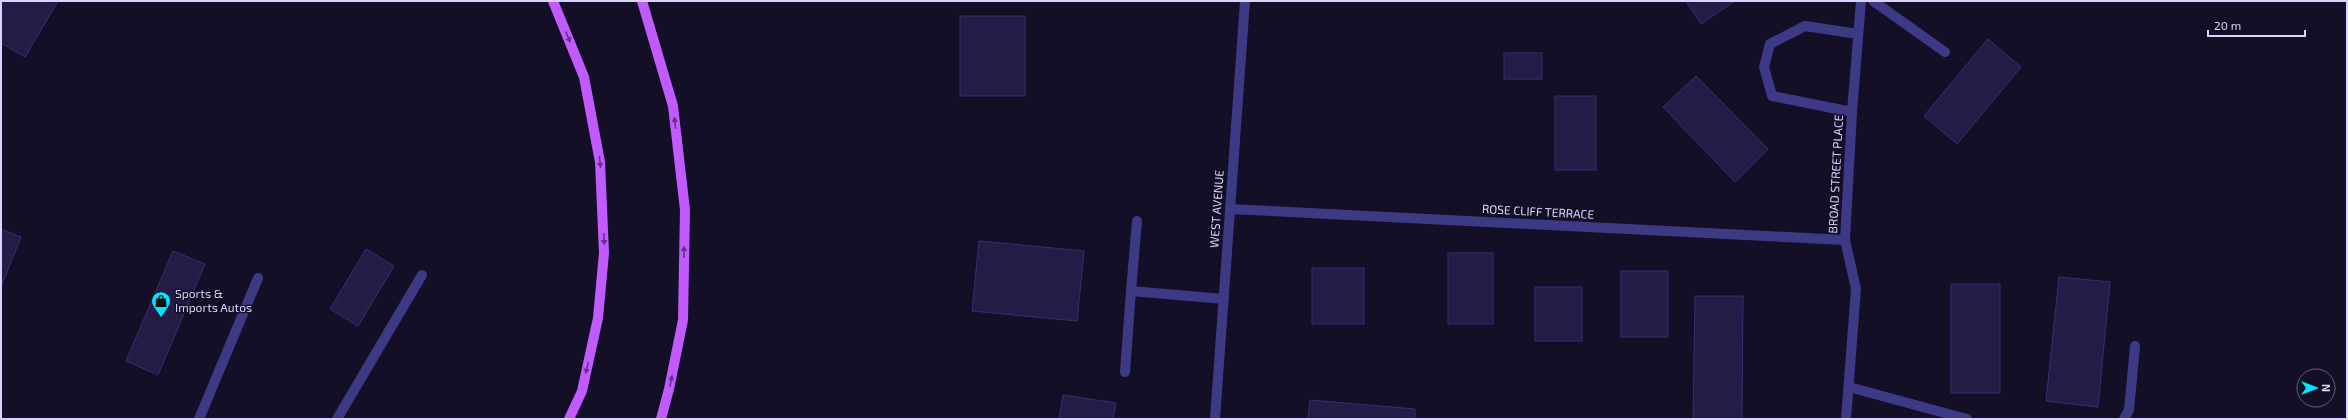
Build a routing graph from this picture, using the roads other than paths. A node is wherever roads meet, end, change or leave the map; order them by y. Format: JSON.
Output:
{"nodes":[{"id":1,"x":553,"y":1,"type":"edge"},
{"id":2,"x":642,"y":1,"type":"edge"},
{"id":3,"x":1245,"y":1,"type":"edge"},
{"id":4,"x":1861,"y":1,"type":"edge"},
{"id":5,"x":1873,"y":1,"type":"edge"},
{"id":6,"x":1858,"y":34,"type":"junction"},
{"id":7,"x":1945,"y":52,"type":"dead end"},
{"id":8,"x":1852,"y":112,"type":"junction"},
{"id":9,"x":1230,"y":209,"type":"junction"},
{"id":10,"x":1137,"y":221,"type":"dead end"},
{"id":11,"x":1845,"y":240,"type":"junction"},
{"id":12,"x":422,"y":274,"type":"dead end"},
{"id":13,"x":258,"y":278,"type":"dead end"},
{"id":14,"x":1131,"y":291,"type":"junction"},
{"id":15,"x":1224,"y":299,"type":"junction"},
{"id":16,"x":2135,"y":346,"type":"dead end"},
{"id":17,"x":1125,"y":372,"type":"dead end"},
{"id":18,"x":1848,"y":387,"type":"junction"},
{"id":19,"x":569,"y":417,"type":"edge"},
{"id":20,"x":199,"y":419,"type":"edge"},
{"id":21,"x":337,"y":419,"type":"edge"},
{"id":22,"x":661,"y":419,"type":"edge"},
{"id":23,"x":1215,"y":419,"type":"edge"},
{"id":24,"x":1846,"y":419,"type":"edge"},
{"id":25,"x":1967,"y":419,"type":"edge"},
{"id":26,"x":2124,"y":419,"type":"edge"}],
"edges":[{"from":1,"to":19,"type":"main road","one_way":true},
{"from":22,"to":2,"type":"main road","one_way":true},
{"from":3,"to":9,"type":"street","name":"WEST AVENUE"},
{"from":4,"to":6,"type":"street","name":"BROAD STREET PLACE"},
{"from":5,"to":7,"type":"street"},
{"from":6,"to":8,"type":"street","name":"BROAD STREET PLACE"},
{"from":6,"to":8,"type":"street"},
{"from":8,"to":11,"type":"street","name":"BROAD STREET PLACE"},
{"from":9,"to":11,"type":"street","name":"ROSE CLIFF TERRACE"},
{"from":9,"to":15,"type":"street","name":"WEST AVENUE"},
{"from":10,"to":14,"type":"street"},
{"from":11,"to":18,"type":"street","name":"BROAD STREET PLACE"},
{"from":12,"to":21,"type":"street"},
{"from":13,"to":20,"type":"street"},
{"from":14,"to":15,"type":"street"},
{"from":14,"to":17,"type":"street"},
{"from":15,"to":23,"type":"street","name":"WEST AVENUE"},
{"from":16,"to":26,"type":"street"},
{"from":18,"to":24,"type":"street","name":"BROAD STREET PLACE"},
{"from":18,"to":25,"type":"street"}]}
